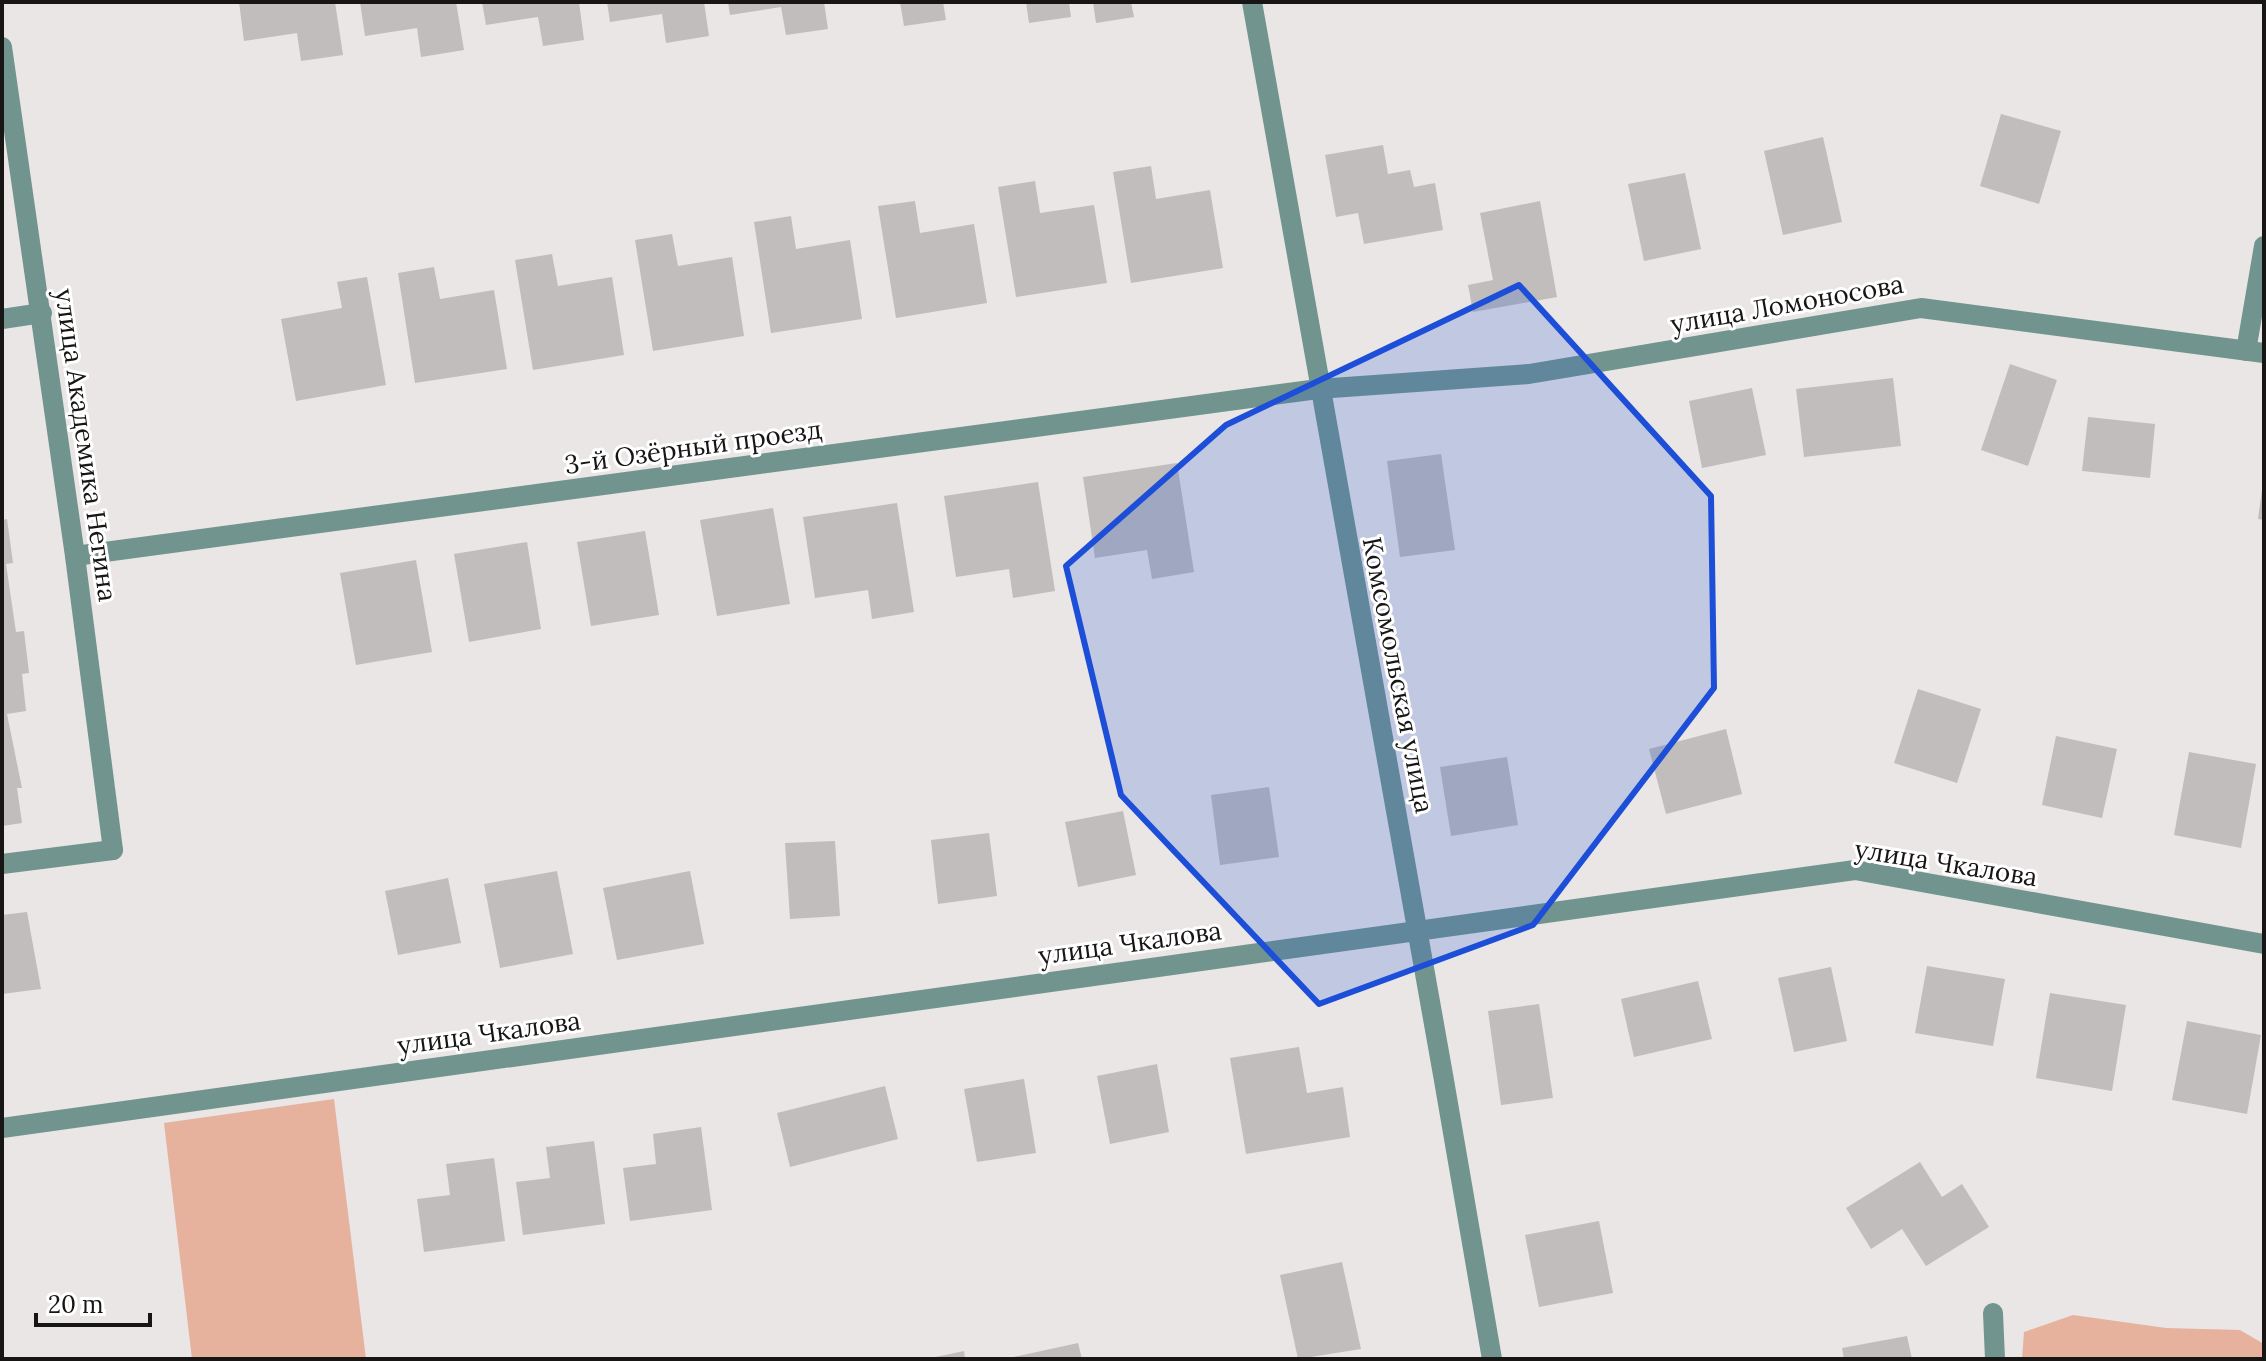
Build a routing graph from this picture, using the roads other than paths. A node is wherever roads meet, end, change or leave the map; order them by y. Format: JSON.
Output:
{"nodes":[{"id":1,"x":1252,"y":2,"type":"edge"},
{"id":2,"x":2,"y":47,"type":"edge"},
{"id":3,"x":2264,"y":246,"type":"edge"},
{"id":4,"x":42,"y":313,"type":"junction"},
{"id":5,"x":2,"y":319,"type":"edge"},
{"id":6,"x":2255,"y":352,"type":"edge"},
{"id":7,"x":1318,"y":389,"type":"junction"},
{"id":8,"x":75,"y":556,"type":"junction"},
{"id":9,"x":2,"y":864,"type":"edge"},
{"id":10,"x":1420,"y":928,"type":"junction"},
{"id":11,"x":2264,"y":944,"type":"edge"},
{"id":12,"x":2,"y":1128,"type":"edge"},
{"id":13,"x":1993,"y":1313,"type":"dead end"},
{"id":14,"x":1492,"y":1359,"type":"edge"},
{"id":15,"x":1995,"y":1359,"type":"edge"}],
"edges":[{"from":1,"to":7,"type":"street","name":"Комсомольская улица"},
{"from":2,"to":4,"type":"street","name":"улица Академика Негина"},
{"from":3,"to":6,"type":"street"},
{"from":4,"to":5,"type":"street"},
{"from":4,"to":8,"type":"street","name":"улица Академика Негина"},
{"from":6,"to":7,"type":"street","name":"улица Ломоносова"},
{"from":7,"to":8,"type":"street","name":"3-й Озёрный проезд"},
{"from":7,"to":10,"type":"street","name":"Комсомольская улица"},
{"from":8,"to":9,"type":"street","name":"улица Академика Негина"},
{"from":10,"to":11,"type":"street","name":"улица Чкалова"},
{"from":10,"to":12,"type":"street","name":"улица Чкалова"},
{"from":10,"to":14,"type":"street","name":"Комсомольская улица"},
{"from":13,"to":15,"type":"street"}]}
